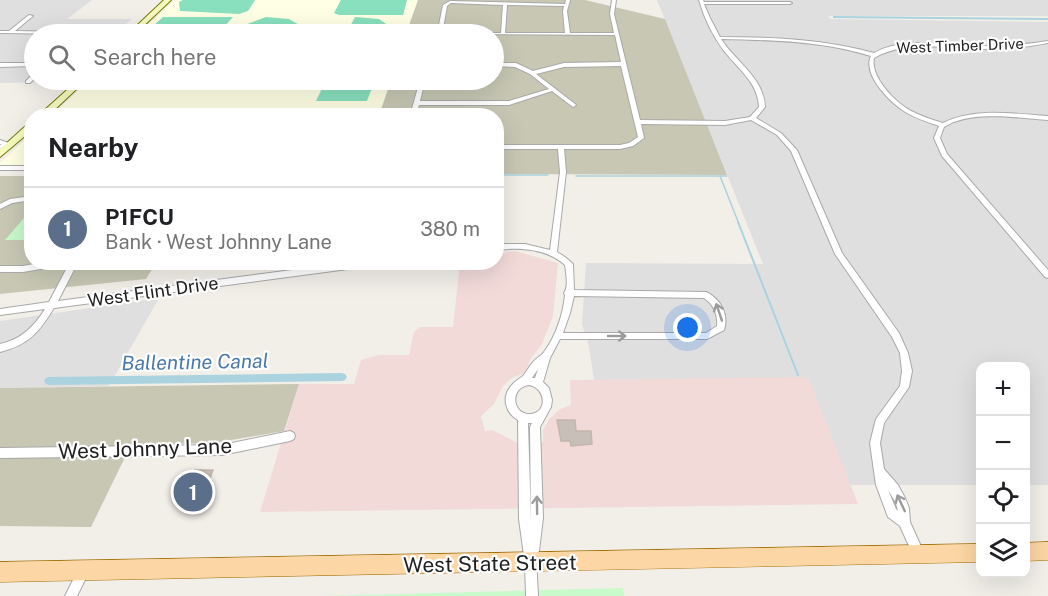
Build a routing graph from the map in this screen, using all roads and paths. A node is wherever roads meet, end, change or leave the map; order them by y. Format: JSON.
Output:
{"nodes":[{"id":1,"x":168,"y":0,"type":"edge"},
{"id":2,"x":614,"y":0,"type":"edge"},
{"id":3,"x":567,"y":2,"type":"edge"},
{"id":4,"x":701,"y":2,"type":"edge"},
{"id":5,"x":505,"y":3,"type":"junction"},
{"id":6,"x":790,"y":3,"type":"dead end"},
{"id":7,"x":31,"y":16,"type":"dead end"},
{"id":8,"x":139,"y":24,"type":"edge"},
{"id":9,"x":441,"y":24,"type":"edge"},
{"id":10,"x":504,"y":24,"type":"edge"},
{"id":11,"x":0,"y":32,"type":"edge"},
{"id":12,"x":10,"y":32,"type":"junction"},
{"id":13,"x":24,"y":32,"type":"edge"},
{"id":14,"x":504,"y":34,"type":"edge"},
{"id":15,"x":568,"y":34,"type":"junction"},
{"id":16,"x":617,"y":34,"type":"junction"},
{"id":17,"x":719,"y":38,"type":"junction"},
{"id":18,"x":1048,"y":42,"type":"edge"},
{"id":19,"x":874,"y":55,"type":"junction"},
{"id":20,"x":504,"y":64,"type":"edge"},
{"id":21,"x":624,"y":64,"type":"junction"},
{"id":22,"x":0,"y":65,"type":"edge"},
{"id":23,"x":24,"y":65,"type":"edge"},
{"id":24,"x":532,"y":73,"type":"junction"},
{"id":25,"x":553,"y":89,"type":"junction"},
{"id":26,"x":71,"y":90,"type":"edge"},
{"id":27,"x":420,"y":90,"type":"edge"},
{"id":28,"x":416,"y":104,"type":"junction"},
{"id":29,"x":573,"y":105,"type":"dead end"},
{"id":30,"x":51,"y":108,"type":"edge"},
{"id":31,"x":415,"y":108,"type":"edge"},
{"id":32,"x":752,"y":117,"type":"junction"},
{"id":33,"x":1048,"y":118,"type":"edge"},
{"id":34,"x":639,"y":122,"type":"junction"},
{"id":35,"x":943,"y":125,"type":"junction"},
{"id":36,"x":24,"y":131,"type":"edge"},
{"id":37,"x":3,"y":145,"type":"edge"},
{"id":38,"x":504,"y":147,"type":"edge"},
{"id":39,"x":561,"y":147,"type":"junction"},
{"id":40,"x":0,"y":154,"type":"edge"},
{"id":41,"x":0,"y":168,"type":"edge"},
{"id":42,"x":24,"y":168,"type":"edge"},
{"id":43,"x":24,"y":199,"type":"edge"},
{"id":44,"x":0,"y":207,"type":"edge"},
{"id":45,"x":504,"y":247,"type":"edge"},
{"id":46,"x":553,"y":255,"type":"junction"},
{"id":47,"x":24,"y":268,"type":"edge"},
{"id":48,"x":0,"y":269,"type":"edge"},
{"id":49,"x":70,"y":270,"type":"edge"},
{"id":50,"x":317,"y":270,"type":"edge"},
{"id":51,"x":1048,"y":275,"type":"edge"},
{"id":52,"x":568,"y":293,"type":"junction"},
{"id":53,"x":52,"y":305,"type":"junction"},
{"id":54,"x":0,"y":312,"type":"edge"},
{"id":55,"x":558,"y":336,"type":"junction"},
{"id":56,"x":0,"y":348,"type":"edge"},
{"id":57,"x":546,"y":357,"type":"junction"},
{"id":58,"x":520,"y":384,"type":"junction"},
{"id":59,"x":538,"y":384,"type":"junction"},
{"id":60,"x":543,"y":412,"type":"junction"},
{"id":61,"x":523,"y":416,"type":"junction"},
{"id":62,"x":290,"y":436,"type":"dead end"},
{"id":63,"x":0,"y":453,"type":"edge"},
{"id":64,"x":1048,"y":551,"type":"edge"},
{"id":65,"x":1030,"y":552,"type":"edge"},
{"id":66,"x":976,"y":553,"type":"edge"},
{"id":67,"x":918,"y":554,"type":"junction"},
{"id":68,"x":531,"y":563,"type":"junction"},
{"id":69,"x":84,"y":570,"type":"junction"},
{"id":70,"x":0,"y":572,"type":"edge"},
{"id":71,"x":71,"y":596,"type":"edge"},
{"id":72,"x":532,"y":596,"type":"edge"}],
"edges":[{"from":1,"to":8,"type":"street"},
{"from":2,"to":16,"type":"street"},
{"from":3,"to":5,"type":"street"},
{"from":3,"to":15,"type":"street"},
{"from":4,"to":6,"type":"street"},
{"from":4,"to":17,"type":"street"},
{"from":5,"to":9,"type":"street"},
{"from":5,"to":10,"type":"street"},
{"from":7,"to":12,"type":"street"},
{"from":11,"to":12,"type":"street"},
{"from":12,"to":13,"type":"street"},
{"from":14,"to":15,"type":"street"},
{"from":15,"to":16,"type":"street"},
{"from":16,"to":21,"type":"street"},
{"from":17,"to":19,"type":"street"},
{"from":17,"to":32,"type":"street"},
{"from":18,"to":19,"type":"street","name":"West Timber Drive"},
{"from":19,"to":35,"type":"street"},
{"from":20,"to":24,"type":"street"},
{"from":21,"to":24,"type":"street"},
{"from":21,"to":34,"type":"street"},
{"from":22,"to":23,"type":"street"},
{"from":24,"to":25,"type":"street"},
{"from":25,"to":28,"type":"street"},
{"from":25,"to":29,"type":"street"},
{"from":26,"to":30,"type":"street"},
{"from":27,"to":28,"type":"street"},
{"from":28,"to":31,"type":"street"},
{"from":32,"to":34,"type":"street"},
{"from":32,"to":67,"type":"street"},
{"from":33,"to":35,"type":"street"},
{"from":34,"to":39,"type":"street"},
{"from":35,"to":51,"type":"street"},
{"from":36,"to":37,"type":"street"},
{"from":37,"to":40,"type":"street"},
{"from":38,"to":39,"type":"street"},
{"from":39,"to":46,"type":"street"},
{"from":41,"to":42,"type":"street"},
{"from":43,"to":44,"type":"street"},
{"from":45,"to":46,"type":"street"},
{"from":46,"to":52,"type":"street"},
{"from":47,"to":48,"type":"street"},
{"from":49,"to":53,"type":"street"},
{"from":50,"to":53,"type":"street","name":"West Flint Drive"},
{"from":52,"to":55,"type":"street"},
{"from":55,"to":52,"type":"street","one_way":true},
{"from":53,"to":54,"type":"street","name":"West Flint Drive"},
{"from":53,"to":56,"type":"street"},
{"from":55,"to":57,"type":"street"},
{"from":57,"to":58,"type":"street"},
{"from":57,"to":59,"type":"street"},
{"from":58,"to":59,"type":"street"},
{"from":58,"to":61,"type":"street"},
{"from":59,"to":60,"type":"street"},
{"from":60,"to":61,"type":"street"},
{"from":68,"to":60,"type":"street","one_way":true},
{"from":61,"to":68,"type":"street"},
{"from":62,"to":63,"type":"street","name":"West Johnny Lane"},
{"from":64,"to":65,"type":"main road"},
{"from":66,"to":67,"type":"main road","name":"West State Street"},
{"from":67,"to":68,"type":"main road","name":"West State Street"},
{"from":68,"to":69,"type":"main road","name":"West State Street"},
{"from":68,"to":72,"type":"street"},
{"from":69,"to":70,"type":"main road","name":"West State Street"},
{"from":69,"to":71,"type":"street"}]}
